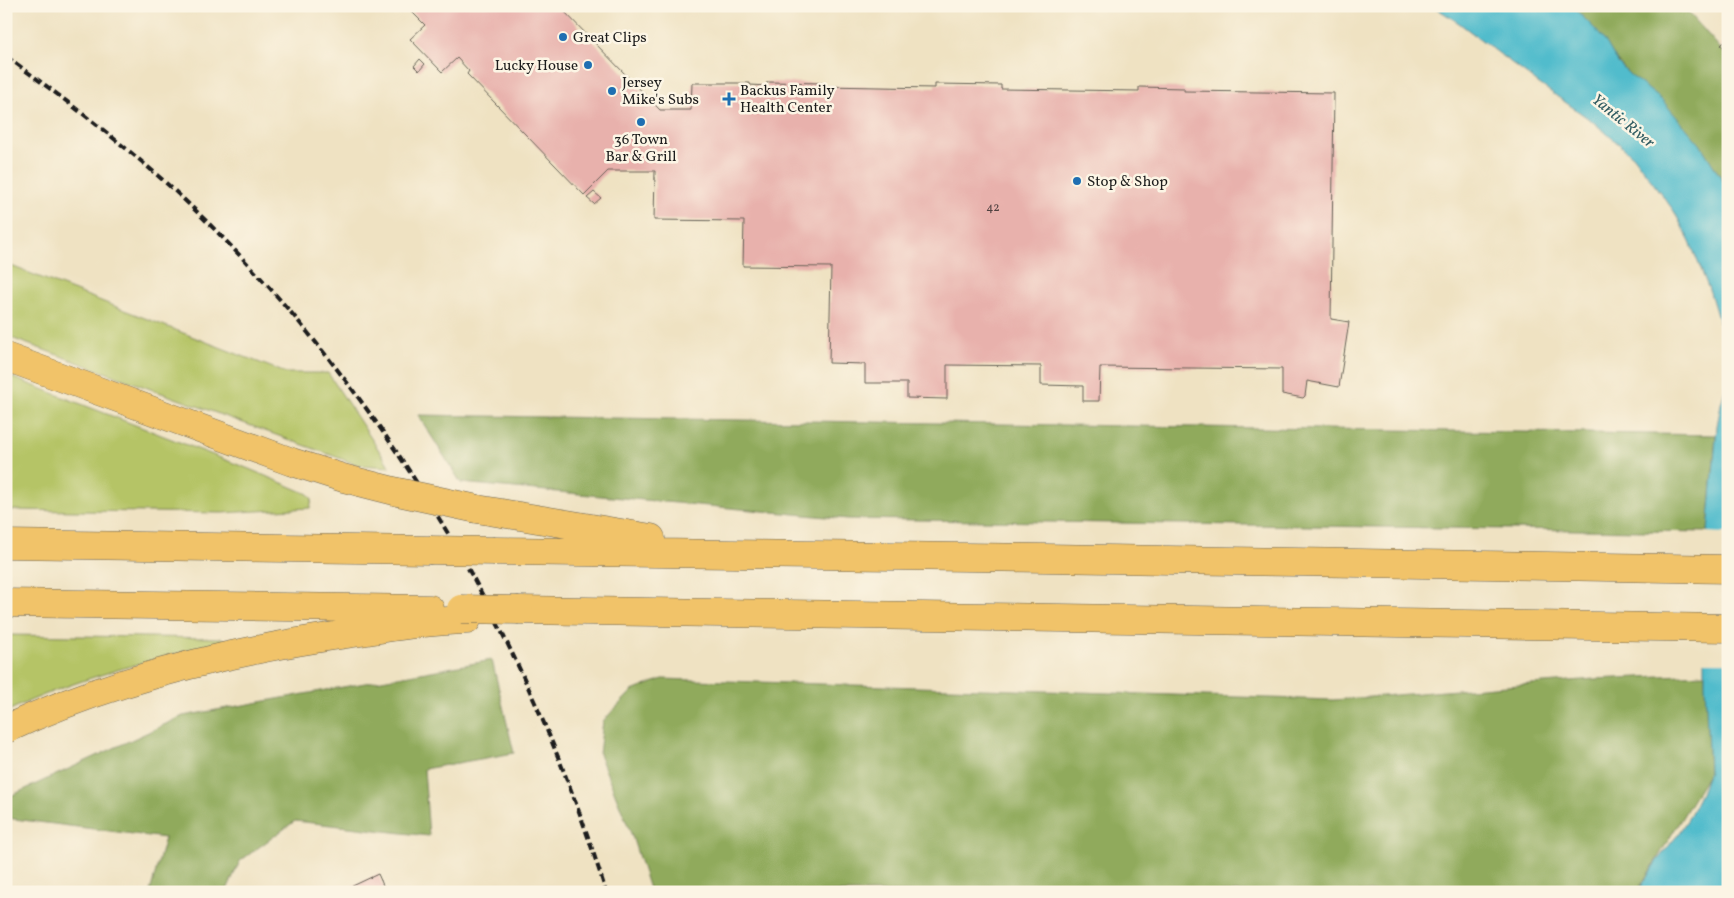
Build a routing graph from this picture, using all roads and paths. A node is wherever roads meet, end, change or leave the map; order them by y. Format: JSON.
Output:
{"nodes":[{"id":1,"x":6,"y":357,"type":"edge"},
{"id":2,"x":6,"y":544,"type":"edge"},
{"id":3,"x":774,"y":554,"type":"junction"},
{"id":4,"x":1728,"y":569,"type":"edge"},
{"id":5,"x":6,"y":603,"type":"edge"},
{"id":6,"x":464,"y":614,"type":"junction"},
{"id":7,"x":1728,"y":628,"type":"edge"},
{"id":8,"x":6,"y":729,"type":"edge"}],
"edges":[{"from":1,"to":3,"type":"highway","bridge":true},
{"from":2,"to":3,"type":"highway","bridge":true},
{"from":3,"to":4,"type":"highway"},
{"from":5,"to":6,"type":"highway"},
{"from":6,"to":7,"type":"highway"},
{"from":6,"to":8,"type":"highway"}]}
